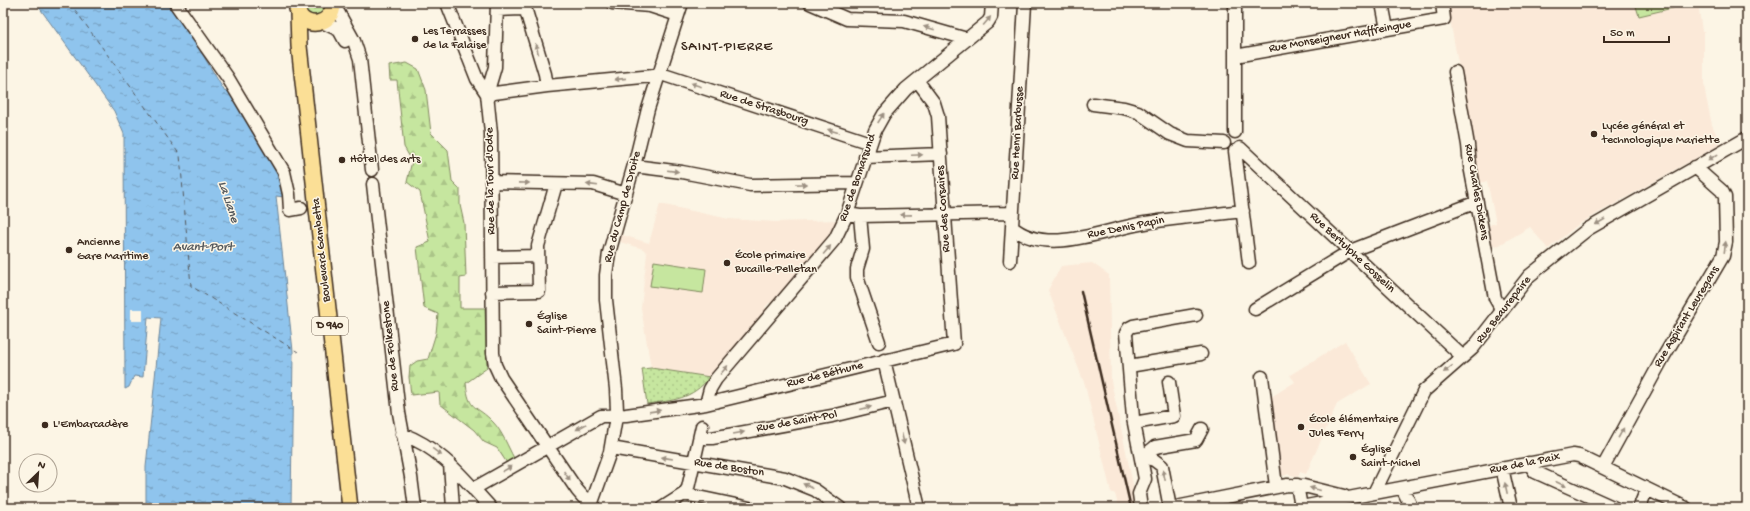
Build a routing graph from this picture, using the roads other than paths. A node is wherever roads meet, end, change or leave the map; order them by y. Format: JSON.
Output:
{"nodes":[{"id":1,"x":175,"y":3,"type":"edge"},
{"id":2,"x":333,"y":3,"type":"edge"},
{"id":3,"x":447,"y":3,"type":"edge"},
{"id":4,"x":612,"y":3,"type":"edge"},
{"id":5,"x":682,"y":3,"type":"edge"},
{"id":6,"x":810,"y":3,"type":"edge"},
{"id":7,"x":992,"y":3,"type":"edge"},
{"id":8,"x":1027,"y":3,"type":"edge"},
{"id":9,"x":1236,"y":3,"type":"edge"},
{"id":10,"x":1382,"y":3,"type":"edge"},
{"id":11,"x":1442,"y":3,"type":"edge"},
{"id":12,"x":497,"y":7,"type":"edge"},
{"id":13,"x":297,"y":8,"type":"edge"},
{"id":14,"x":678,"y":15,"type":"junction"},
{"id":15,"x":320,"y":23,"type":"junction"},
{"id":16,"x":1387,"y":29,"type":"junction"},
{"id":17,"x":967,"y":39,"type":"junction"},
{"id":18,"x":1235,"y":56,"type":"junction"},
{"id":19,"x":302,"y":63,"type":"junction"},
{"id":20,"x":1455,"y":72,"type":"dead end"},
{"id":21,"x":659,"y":75,"type":"junction"},
{"id":22,"x":917,"y":80,"type":"junction"},
{"id":23,"x":547,"y":86,"type":"junction"},
{"id":24,"x":363,"y":87,"type":"junction"},
{"id":25,"x":487,"y":94,"type":"junction"},
{"id":26,"x":1093,"y":104,"type":"dead end"},
{"id":27,"x":1234,"y":132,"type":"junction"},
{"id":28,"x":1747,"y":138,"type":"edge"},
{"id":29,"x":870,"y":143,"type":"junction"},
{"id":30,"x":1224,"y":143,"type":"junction"},
{"id":31,"x":1238,"y":149,"type":"junction"},
{"id":32,"x":941,"y":154,"type":"junction"},
{"id":33,"x":865,"y":157,"type":"junction"},
{"id":34,"x":634,"y":166,"type":"junction"},
{"id":35,"x":1695,"y":167,"type":"junction"},
{"id":36,"x":372,"y":170,"type":"dead end"},
{"id":37,"x":491,"y":182,"type":"junction"},
{"id":38,"x":857,"y":183,"type":"junction"},
{"id":39,"x":373,"y":184,"type":"dead end"},
{"id":40,"x":556,"y":184,"type":"junction"},
{"id":41,"x":626,"y":194,"type":"junction"},
{"id":42,"x":1477,"y":202,"type":"junction"},
{"id":43,"x":301,"y":208,"type":"dead end"},
{"id":44,"x":1243,"y":211,"type":"junction"},
{"id":45,"x":1013,"y":213,"type":"junction"},
{"id":46,"x":847,"y":214,"type":"junction"},
{"id":47,"x":945,"y":215,"type":"junction"},
{"id":48,"x":860,"y":216,"type":"junction"},
{"id":49,"x":1012,"y":227,"type":"junction"},
{"id":50,"x":1350,"y":251,"type":"junction"},
{"id":51,"x":492,"y":256,"type":"junction"},
{"id":52,"x":538,"y":256,"type":"junction"},
{"id":53,"x":1010,"y":261,"type":"dead end"},
{"id":54,"x":1249,"y":263,"type":"dead end"},
{"id":55,"x":492,"y":292,"type":"junction"},
{"id":56,"x":1255,"y":307,"type":"dead end"},
{"id":57,"x":1502,"y":310,"type":"junction"},
{"id":58,"x":1196,"y":316,"type":"dead end"},
{"id":59,"x":879,"y":342,"type":"dead end"},
{"id":60,"x":954,"y":344,"type":"joint"},
{"id":61,"x":1201,"y":354,"type":"dead end"},
{"id":62,"x":1463,"y":357,"type":"junction"},
{"id":63,"x":884,"y":360,"type":"junction"},
{"id":64,"x":1130,"y":366,"type":"junction"},
{"id":65,"x":1262,"y":377,"type":"dead end"},
{"id":66,"x":1169,"y":382,"type":"dead end"},
{"id":67,"x":894,"y":401,"type":"junction"},
{"id":68,"x":701,"y":405,"type":"junction"},
{"id":69,"x":617,"y":416,"type":"junction"},
{"id":70,"x":1134,"y":422,"type":"junction"},
{"id":71,"x":1202,"y":429,"type":"dead end"},
{"id":72,"x":402,"y":434,"type":"junction"},
{"id":73,"x":547,"y":446,"type":"junction"},
{"id":74,"x":611,"y":448,"type":"junction"},
{"id":75,"x":1144,"y":457,"type":"junction"},
{"id":76,"x":695,"y":462,"type":"junction"},
{"id":77,"x":1529,"y":463,"type":"junction"},
{"id":78,"x":450,"y":464,"type":"junction"},
{"id":79,"x":1502,"y":468,"type":"junction"},
{"id":80,"x":1603,"y":468,"type":"junction"},
{"id":81,"x":1297,"y":485,"type":"junction"},
{"id":82,"x":1276,"y":486,"type":"junction"},
{"id":83,"x":472,"y":488,"type":"junction"},
{"id":84,"x":1402,"y":488,"type":"junction"},
{"id":85,"x":1647,"y":489,"type":"junction"},
{"id":86,"x":1374,"y":493,"type":"junction"},
{"id":87,"x":684,"y":494,"type":"junction"},
{"id":88,"x":1351,"y":502,"type":"edge"},
{"id":89,"x":591,"y":504,"type":"edge"},
{"id":90,"x":350,"y":508,"type":"edge"},
{"id":91,"x":415,"y":508,"type":"edge"},
{"id":92,"x":453,"y":508,"type":"edge"},
{"id":93,"x":491,"y":508,"type":"edge"},
{"id":94,"x":662,"y":508,"type":"edge"},
{"id":95,"x":750,"y":508,"type":"edge"},
{"id":96,"x":840,"y":508,"type":"edge"},
{"id":97,"x":919,"y":508,"type":"edge"},
{"id":98,"x":1141,"y":508,"type":"edge"},
{"id":99,"x":1171,"y":508,"type":"edge"},
{"id":100,"x":1300,"y":508,"type":"edge"},
{"id":101,"x":1412,"y":508,"type":"edge"},
{"id":102,"x":1511,"y":508,"type":"edge"},
{"id":103,"x":1615,"y":508,"type":"edge"},
{"id":104,"x":1639,"y":508,"type":"edge"},
{"id":105,"x":1686,"y":508,"type":"edge"}],
"edges":[{"from":1,"to":43,"type":"street"},
{"from":2,"to":15,"type":"main road","name":"Boulevard Gambetta"},
{"from":2,"to":24,"type":"street"},
{"from":3,"to":25,"type":"street"},
{"from":4,"to":14,"type":"street"},
{"from":5,"to":14,"type":"street","name":"Rue du Camp de Droite"},
{"from":17,"to":6,"type":"street","one_way":true},
{"from":17,"to":7,"type":"street","name":"Rue de Bomarsund","one_way":true},
{"from":8,"to":45,"type":"street","name":"Rue Henri Barbusse"},
{"from":9,"to":18,"type":"street"},
{"from":10,"to":16,"type":"street"},
{"from":11,"to":16,"type":"street","name":"Rue Monseigneur Haffreingue"},
{"from":23,"to":12,"type":"street","one_way":true},
{"from":12,"to":25,"type":"street","name":"Rue de la Tour d'Odre"},
{"from":13,"to":15,"type":"main road"},
{"from":13,"to":19,"type":"main road","name":"Boulevard Gambetta","number":"D 940"},
{"from":14,"to":21,"type":"street","name":"Rue du Camp de Droite"},
{"from":15,"to":19,"type":"main road","name":"Boulevard Gambetta","number":"D 940"},
{"from":15,"to":24,"type":"street"},
{"from":16,"to":18,"type":"street","name":"Rue Monseigneur Haffreingue"},
{"from":17,"to":22,"type":"street","name":"Rue de Bomarsund"},
{"from":18,"to":27,"type":"street"},
{"from":19,"to":90,"type":"main road","name":"Boulevard Gambetta","number":"D 940"},
{"from":20,"to":42,"type":"street","name":"Rue Charles Dickens"},
{"from":21,"to":23,"type":"street","name":"Rue de Strasbourg","one_way":true},
{"from":29,"to":21,"type":"street","name":"Rue de Strasbourg","one_way":true},
{"from":21,"to":34,"type":"street","name":"Rue du Camp de Droite"},
{"from":29,"to":22,"type":"street","name":"Rue de Bomarsund","one_way":true},
{"from":22,"to":32,"type":"street","name":"Rue des Corsaires"},
{"from":23,"to":25,"type":"street","name":"Rue de Strasbourg"},
{"from":24,"to":36,"type":"street"},
{"from":25,"to":37,"type":"street","name":"Rue de la Tour d'Odre"},
{"from":26,"to":30,"type":"street"},
{"from":27,"to":30,"type":"street"},
{"from":27,"to":31,"type":"street"},
{"from":28,"to":35,"type":"street","name":"Rue Beaurepaire","one_way":true},
{"from":29,"to":33,"type":"street","name":"Rue de Bomarsund"},
{"from":30,"to":31,"type":"street"},
{"from":31,"to":44,"type":"street"},
{"from":31,"to":50,"type":"street","name":"Rue Bertulphe Gosselin"},
{"from":33,"to":32,"type":"street","one_way":true},
{"from":32,"to":47,"type":"street","name":"Rue des Corsaires"},
{"from":33,"to":38,"type":"street","name":"Rue de Bomarsund"},
{"from":34,"to":38,"type":"street","one_way":true},
{"from":34,"to":41,"type":"street","name":"Rue du Camp de Droite"},
{"from":35,"to":57,"type":"street","name":"Rue Beaurepaire","one_way":true},
{"from":80,"to":35,"type":"street","name":"Rue Aspirant Leuregans","one_way":true},
{"from":37,"to":40,"type":"street","one_way":true},
{"from":37,"to":51,"type":"street","name":"Rue de la Tour d'Odre"},
{"from":38,"to":46,"type":"street","name":"Rue de Bomarsund"},
{"from":39,"to":72,"type":"street","name":"Rue de Folkestone"},
{"from":41,"to":40,"type":"street","one_way":true},
{"from":40,"to":52,"type":"street"},
{"from":41,"to":69,"type":"street","name":"Rue du Camp de Droite"},
{"from":42,"to":50,"type":"street"},
{"from":42,"to":57,"type":"street","name":"Rue Charles Dickens"},
{"from":44,"to":49,"type":"street","name":"Rue Denis Papin"},
{"from":44,"to":54,"type":"street"},
{"from":45,"to":47,"type":"street"},
{"from":45,"to":49,"type":"street","name":"Rue Henri Barbusse"},
{"from":46,"to":48,"type":"street"},
{"from":68,"to":46,"type":"street","name":"Rue de Bomarsund","one_way":true},
{"from":47,"to":48,"type":"street","one_way":true},
{"from":47,"to":60,"type":"street","name":"Rue des Corsaires"},
{"from":48,"to":59,"type":"street"},
{"from":49,"to":53,"type":"street","name":"Rue Henri Barbusse"},
{"from":50,"to":56,"type":"street"},
{"from":50,"to":62,"type":"street","name":"Rue Bertulphe Gosselin"},
{"from":51,"to":52,"type":"street"},
{"from":51,"to":55,"type":"street","name":"Rue de la Tour d'Odre"},
{"from":52,"to":55,"type":"street"},
{"from":55,"to":73,"type":"street","name":"Rue de la Tour d'Odre"},
{"from":57,"to":62,"type":"street","name":"Rue Beaurepaire"},
{"from":58,"to":64,"type":"street"},
{"from":60,"to":63,"type":"street","name":"Rue de Béthune"},
{"from":61,"to":64,"type":"street"},
{"from":62,"to":86,"type":"street","name":"Rue Beaurepaire","one_way":true},
{"from":63,"to":67,"type":"street"},
{"from":63,"to":68,"type":"street","name":"Rue de Béthune"},
{"from":64,"to":70,"type":"street"},
{"from":65,"to":82,"type":"street"},
{"from":66,"to":70,"type":"street"},
{"from":76,"to":67,"type":"street","name":"Rue de Saint-Pol","one_way":true},
{"from":67,"to":97,"type":"street","one_way":true},
{"from":69,"to":68,"type":"street","name":"Rue de Béthune","one_way":true},
{"from":69,"to":73,"type":"street","name":"Rue de Béthune","one_way":true},
{"from":69,"to":74,"type":"street","name":"Rue du Camp de Droite"},
{"from":70,"to":75,"type":"street"},
{"from":71,"to":75,"type":"street"},
{"from":72,"to":78,"type":"street","one_way":true},
{"from":72,"to":91,"type":"street","name":"Rue de Folkestone"},
{"from":83,"to":73,"type":"street","name":"Rue de Béthune","one_way":true},
{"from":73,"to":89,"type":"street","one_way":true},
{"from":76,"to":74,"type":"street","name":"Rue de Boston","one_way":true},
{"from":74,"to":89,"type":"street","name":"Rue du Camp de Droite"},
{"from":75,"to":98,"type":"street"},
{"from":99,"to":75,"type":"street","one_way":true},
{"from":76,"to":87,"type":"street"},
{"from":96,"to":76,"type":"street","name":"Rue de Boston","one_way":true},
{"from":77,"to":79,"type":"street","name":"Rue de la Paix"},
{"from":77,"to":80,"type":"street","name":"Rue de la Paix"},
{"from":77,"to":103,"type":"street","one_way":true},
{"from":78,"to":83,"type":"street"},
{"from":78,"to":92,"type":"street"},
{"from":79,"to":84,"type":"street","name":"Rue de la Paix"},
{"from":102,"to":79,"type":"street","one_way":true},
{"from":80,"to":85,"type":"street","name":"Rue de la Paix"},
{"from":81,"to":82,"type":"street"},
{"from":88,"to":81,"type":"street","one_way":true},
{"from":81,"to":100,"type":"street"},
{"from":82,"to":99,"type":"street"},
{"from":83,"to":93,"type":"street"},
{"from":84,"to":86,"type":"street","name":"Rue de la Paix"},
{"from":84,"to":101,"type":"street"},
{"from":85,"to":104,"type":"street"},
{"from":85,"to":105,"type":"street","name":"Rue de la Paix"},
{"from":86,"to":88,"type":"street","name":"Rue de la Paix"},
{"from":87,"to":94,"type":"street"},
{"from":87,"to":95,"type":"street"},
{"from":88,"to":100,"type":"street","name":"Rue de la Paix"}]}
